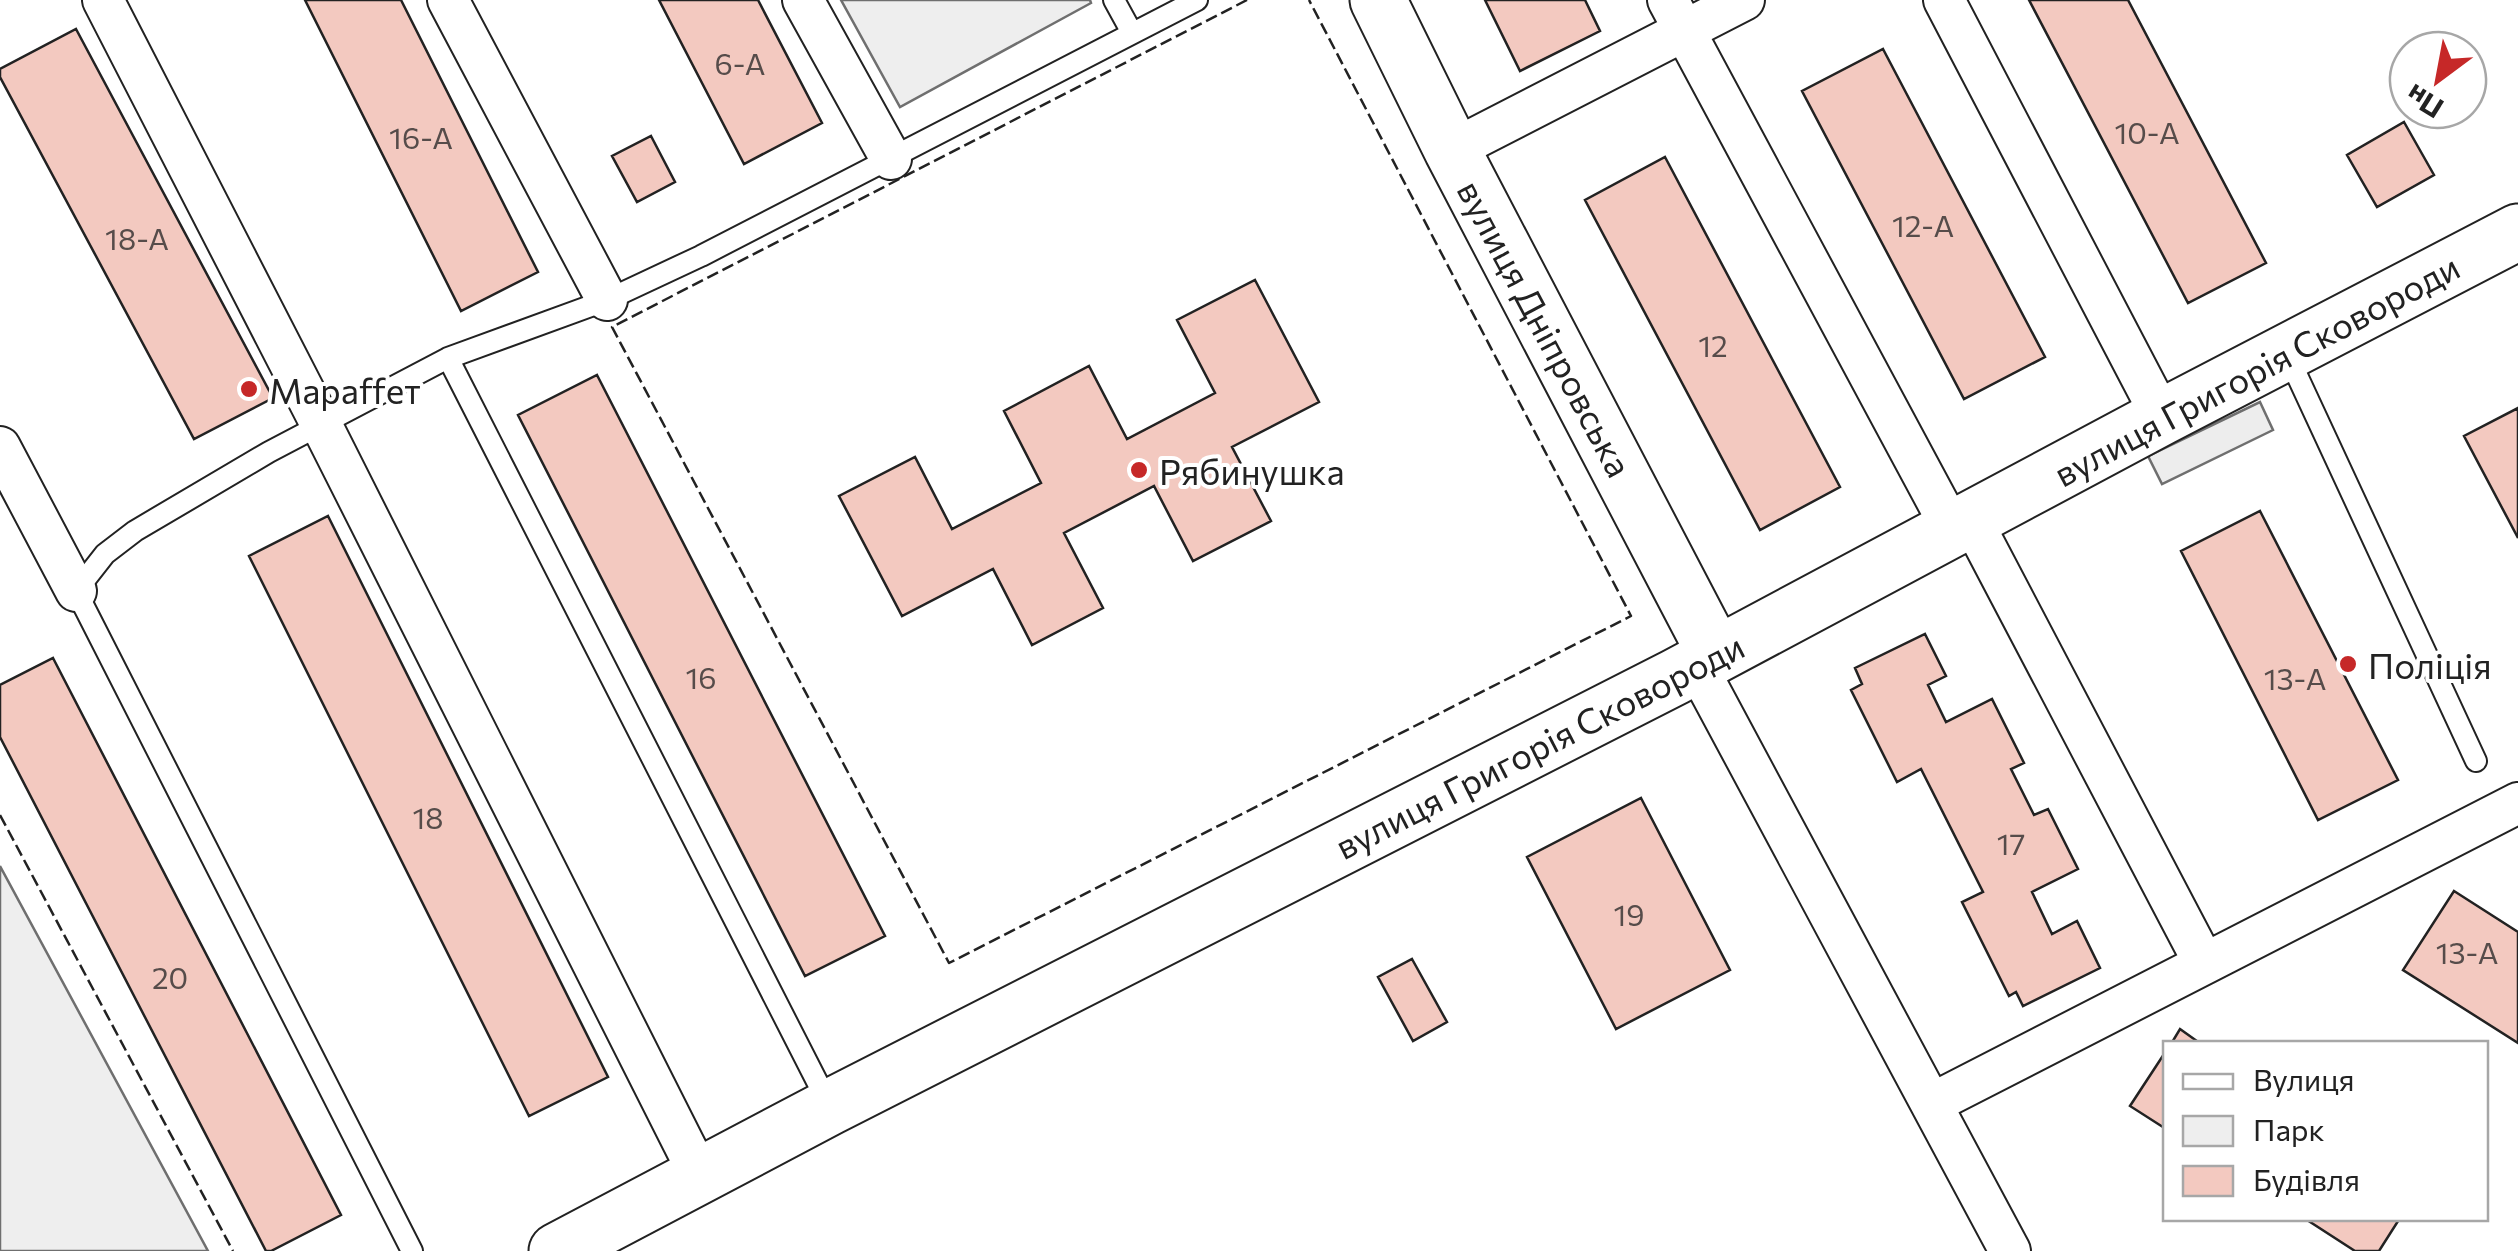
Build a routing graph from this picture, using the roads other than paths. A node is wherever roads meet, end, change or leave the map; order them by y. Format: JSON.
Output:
{"nodes":[{"id":1,"x":103,"y":0,"type":"edge"},
{"id":2,"x":448,"y":0,"type":"edge"},
{"id":3,"x":803,"y":0,"type":"edge"},
{"id":4,"x":1114,"y":0,"type":"edge"},
{"id":5,"x":1197,"y":0,"type":"edge"},
{"id":6,"x":1378,"y":0,"type":"edge"},
{"id":7,"x":1744,"y":0,"type":"edge"},
{"id":8,"x":1944,"y":0,"type":"edge"},
{"id":9,"x":1676,"y":15,"type":"edge"},
{"id":10,"x":1131,"y":31,"type":"junction"},
{"id":11,"x":1452,"y":150,"type":"junction"},
{"id":12,"x":891,"y":159,"type":"junction"},
{"id":13,"x":2518,"y":232,"type":"edge"},
{"id":14,"x":607,"y":300,"type":"junction"},
{"id":15,"x":2286,"y":352,"type":"junction"},
{"id":16,"x":448,"y":358,"type":"junction"},
{"id":17,"x":2162,"y":417,"type":"junction"},
{"id":18,"x":322,"y":426,"type":"junction"},
{"id":19,"x":0,"y":447,"type":"edge"},
{"id":20,"x":1961,"y":524,"type":"junction"},
{"id":21,"x":76,"y":591,"type":"junction"},
{"id":22,"x":1706,"y":660,"type":"junction"},
{"id":23,"x":2476,"y":761,"type":"dead end"},
{"id":24,"x":2518,"y":803,"type":"edge"},
{"id":25,"x":2204,"y":963,"type":"junction"},
{"id":26,"x":1933,"y":1103,"type":"junction"},
{"id":27,"x":830,"y":1107,"type":"junction"},
{"id":28,"x":700,"y":1176,"type":"junction"},
{"id":29,"x":412,"y":1251,"type":"edge"},
{"id":30,"x":556,"y":1251,"type":"edge"},
{"id":31,"x":2010,"y":1251,"type":"edge"}],
"edges":[{"from":1,"to":18,"type":"street"},
{"from":2,"to":14,"type":"street"},
{"from":3,"to":12,"type":"street"},
{"from":4,"to":10,"type":"lane"},
{"from":5,"to":10,"type":"lane"},
{"from":6,"to":11,"type":"street","name":"вулиця Дніпровська"},
{"from":7,"to":9,"type":"street"},
{"from":8,"to":17,"type":"street"},
{"from":9,"to":11,"type":"street"},
{"from":9,"to":20,"type":"street"},
{"from":10,"to":12,"type":"lane"},
{"from":11,"to":22,"type":"street","name":"вулиця Дніпровська"},
{"from":12,"to":14,"type":"lane"},
{"from":13,"to":15,"type":"street","name":"вулиця Григорія Сковороди"},
{"from":14,"to":16,"type":"lane"},
{"from":15,"to":17,"type":"street","name":"вулиця Григорія Сковороди"},
{"from":15,"to":23,"type":"lane"},
{"from":16,"to":18,"type":"lane"},
{"from":16,"to":27,"type":"lane"},
{"from":17,"to":20,"type":"street","name":"вулиця Григорія Сковороди"},
{"from":18,"to":21,"type":"lane"},
{"from":18,"to":28,"type":"street"},
{"from":19,"to":21,"type":"street"},
{"from":20,"to":22,"type":"street","name":"вулиця Григорія Сковороди"},
{"from":20,"to":25,"type":"street"},
{"from":21,"to":29,"type":"lane"},
{"from":22,"to":26,"type":"street"},
{"from":22,"to":27,"type":"street","name":"вулиця Григорія Сковороди"},
{"from":24,"to":25,"type":"street"},
{"from":25,"to":26,"type":"street"},
{"from":26,"to":31,"type":"street"},
{"from":27,"to":28,"type":"street","name":"вулиця Григорія Сковороди"},
{"from":28,"to":30,"type":"street","name":"вулиця Григорія Сковороди"}]}
